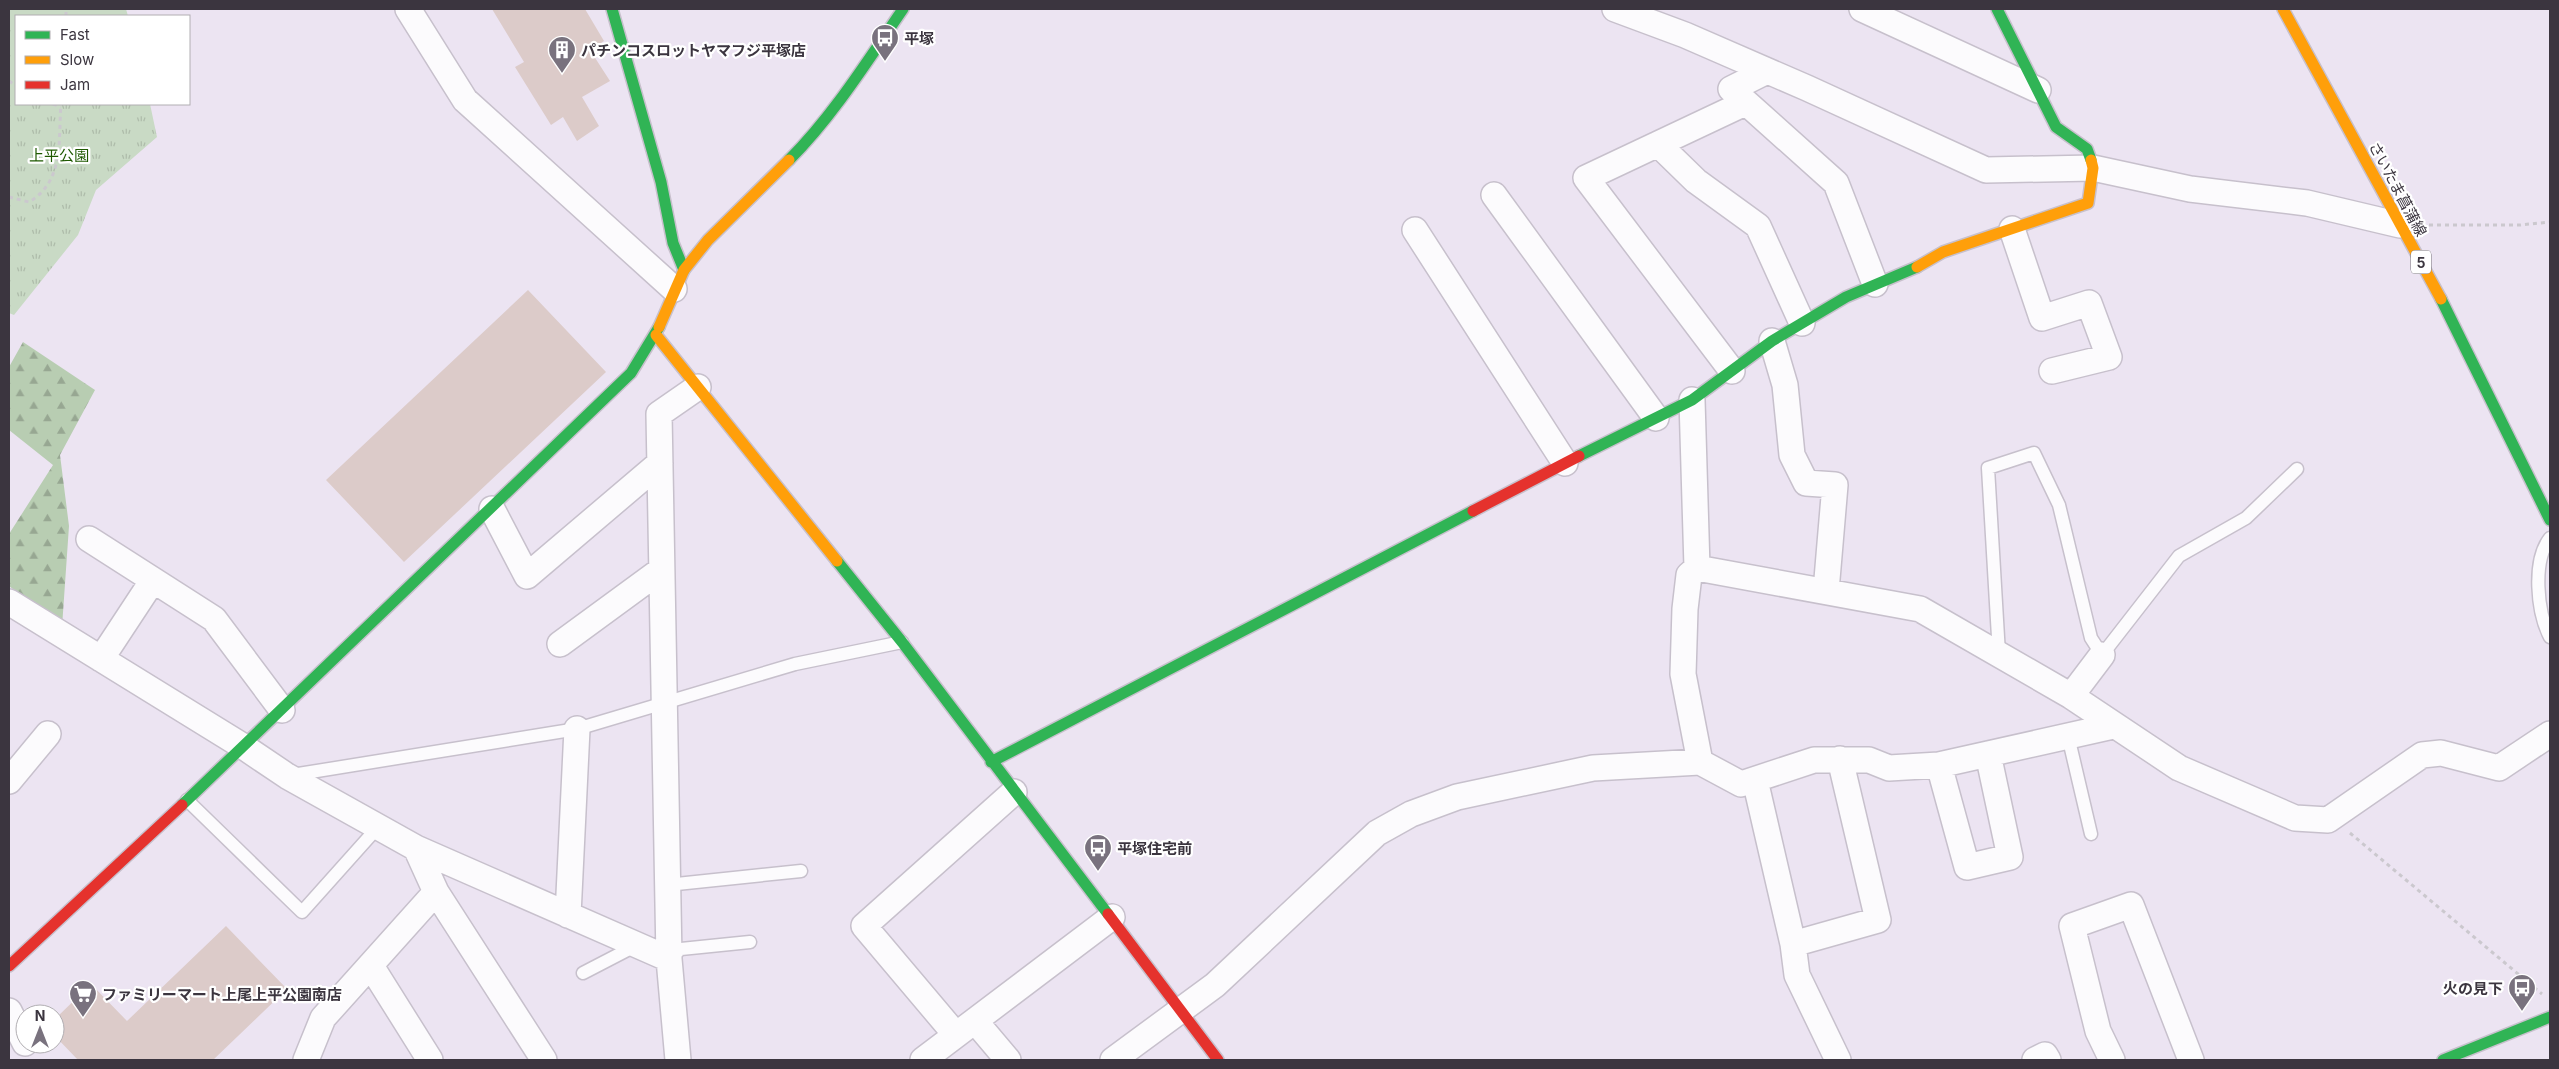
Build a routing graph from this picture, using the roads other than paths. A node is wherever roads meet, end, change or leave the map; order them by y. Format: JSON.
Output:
{"nodes":[{"id":1,"x":408,"y":9,"type":"edge"},
{"id":2,"x":612,"y":9,"type":"edge"},
{"id":3,"x":903,"y":9,"type":"edge"},
{"id":4,"x":1615,"y":9,"type":"edge"},
{"id":5,"x":1997,"y":9,"type":"edge"},
{"id":6,"x":2284,"y":9,"type":"edge"},
{"id":7,"x":1868,"y":10,"type":"edge"},
{"id":8,"x":1767,"y":71,"type":"junction"},
{"id":9,"x":2038,"y":90,"type":"junction"},
{"id":10,"x":1745,"y":103,"type":"junction"},
{"id":11,"x":1658,"y":144,"type":"junction"},
{"id":12,"x":2093,"y":168,"type":"junction"},
{"id":13,"x":1494,"y":195,"type":"dead end"},
{"id":14,"x":2400,"y":225,"type":"junction"},
{"id":15,"x":2012,"y":229,"type":"junction"},
{"id":16,"x":1414,"y":230,"type":"dead end"},
{"id":17,"x":679,"y":280,"type":"junction"},
{"id":18,"x":1875,"y":284,"type":"junction"},
{"id":19,"x":1802,"y":323,"type":"junction"},
{"id":20,"x":656,"y":335,"type":"junction"},
{"id":21,"x":1772,"y":342,"type":"junction"},
{"id":22,"x":1732,"y":370,"type":"junction"},
{"id":23,"x":2052,"y":371,"type":"dead end"},
{"id":24,"x":698,"y":387,"type":"junction"},
{"id":25,"x":1692,"y":400,"type":"junction"},
{"id":26,"x":1656,"y":418,"type":"junction"},
{"id":27,"x":660,"y":463,"type":"junction"},
{"id":28,"x":1565,"y":463,"type":"junction"},
{"id":29,"x":2297,"y":469,"type":"dead end"},
{"id":30,"x":492,"y":509,"type":"junction"},
{"id":31,"x":2550,"y":520,"type":"edge"},
{"id":32,"x":2550,"y":538,"type":"edge"},
{"id":33,"x":89,"y":539,"type":"dead end"},
{"id":34,"x":1696,"y":568,"type":"junction"},
{"id":35,"x":661,"y":570,"type":"junction"},
{"id":36,"x":153,"y":580,"type":"junction"},
{"id":37,"x":1826,"y":591,"type":"junction"},
{"id":38,"x":9,"y":602,"type":"edge"},
{"id":39,"x":2550,"y":636,"type":"edge"},
{"id":40,"x":902,"y":642,"type":"junction"},
{"id":41,"x":560,"y":644,"type":"dead end"},
{"id":42,"x":1999,"y":654,"type":"junction"},
{"id":43,"x":2102,"y":655,"type":"junction"},
{"id":44,"x":101,"y":659,"type":"junction"},
{"id":45,"x":2071,"y":696,"type":"junction"},
{"id":46,"x":663,"y":702,"type":"junction"},
{"id":47,"x":282,"y":710,"type":"junction"},
{"id":48,"x":2113,"y":726,"type":"junction"},
{"id":49,"x":577,"y":729,"type":"junction"},
{"id":50,"x":48,"y":734,"type":"dead end"},
{"id":51,"x":2550,"y":734,"type":"edge"},
{"id":52,"x":2068,"y":736,"type":"junction"},
{"id":53,"x":244,"y":747,"type":"junction"},
{"id":54,"x":1988,"y":754,"type":"junction"},
{"id":55,"x":1840,"y":759,"type":"junction"},
{"id":56,"x":992,"y":762,"type":"junction"},
{"id":57,"x":1700,"y":762,"type":"junction"},
{"id":58,"x":1938,"y":765,"type":"junction"},
{"id":59,"x":287,"y":776,"type":"junction"},
{"id":60,"x":1755,"y":780,"type":"junction"},
{"id":61,"x":9,"y":781,"type":"edge"},
{"id":62,"x":1014,"y":792,"type":"junction"},
{"id":63,"x":188,"y":800,"type":"junction"},
{"id":64,"x":378,"y":827,"type":"junction"},
{"id":65,"x":2091,"y":834,"type":"dead end"},
{"id":66,"x":416,"y":848,"type":"junction"},
{"id":67,"x":801,"y":871,"type":"dead end"},
{"id":68,"x":667,"y":885,"type":"junction"},
{"id":69,"x":436,"y":892,"type":"junction"},
{"id":70,"x":568,"y":915,"type":"junction"},
{"id":71,"x":1112,"y":917,"type":"junction"},
{"id":72,"x":750,"y":942,"type":"dead end"},
{"id":73,"x":1793,"y":944,"type":"junction"},
{"id":74,"x":637,"y":945,"type":"junction"},
{"id":75,"x":669,"y":959,"type":"junction"},
{"id":76,"x":9,"y":966,"type":"edge"},
{"id":77,"x":370,"y":966,"type":"junction"},
{"id":78,"x":583,"y":973,"type":"dead end"},
{"id":79,"x":1180,"y":1009,"type":"junction"},
{"id":80,"x":9,"y":1011,"type":"edge"},
{"id":81,"x":2550,"y":1017,"type":"edge"},
{"id":82,"x":15,"y":1023,"type":"edge"},
{"id":83,"x":966,"y":1028,"type":"junction"},
{"id":84,"x":2489,"y":1051,"type":"edge"},
{"id":85,"x":306,"y":1060,"type":"edge"},
{"id":86,"x":430,"y":1060,"type":"edge"},
{"id":87,"x":541,"y":1060,"type":"edge"},
{"id":88,"x":678,"y":1060,"type":"edge"},
{"id":89,"x":923,"y":1060,"type":"edge"},
{"id":90,"x":1008,"y":1060,"type":"edge"},
{"id":91,"x":1112,"y":1060,"type":"edge"},
{"id":92,"x":1218,"y":1060,"type":"edge"},
{"id":93,"x":1838,"y":1060,"type":"edge"},
{"id":94,"x":2035,"y":1060,"type":"edge"},
{"id":95,"x":2048,"y":1060,"type":"edge"},
{"id":96,"x":2112,"y":1060,"type":"edge"},
{"id":97,"x":2191,"y":1060,"type":"edge"},
{"id":98,"x":2443,"y":1060,"type":"edge"}],
"edges":[{"from":1,"to":17,"type":"street"},
{"from":2,"to":17,"type":"street"},
{"from":3,"to":17,"type":"street"},
{"from":4,"to":8,"type":"street"},
{"from":5,"to":9,"type":"street"},
{"from":6,"to":14,"type":"street","name":"さいたま菖蒲線","number":"5"},
{"from":7,"to":9,"type":"street"},
{"from":8,"to":10,"type":"street"},
{"from":8,"to":12,"type":"street"},
{"from":9,"to":12,"type":"street"},
{"from":10,"to":11,"type":"street"},
{"from":10,"to":18,"type":"street"},
{"from":11,"to":19,"type":"street"},
{"from":11,"to":22,"type":"street"},
{"from":12,"to":14,"type":"street"},
{"from":12,"to":15,"type":"street"},
{"from":13,"to":26,"type":"street"},
{"from":14,"to":31,"type":"street","name":"さいたま菖蒲線","number":"5"},
{"from":15,"to":18,"type":"street"},
{"from":15,"to":23,"type":"street"},
{"from":16,"to":28,"type":"street"},
{"from":17,"to":20,"type":"street"},
{"from":18,"to":19,"type":"street"},
{"from":19,"to":21,"type":"street"},
{"from":20,"to":24,"type":"street"},
{"from":20,"to":30,"type":"street"},
{"from":21,"to":22,"type":"street"},
{"from":21,"to":37,"type":"street"},
{"from":22,"to":25,"type":"street"},
{"from":24,"to":27,"type":"street"},
{"from":24,"to":40,"type":"street"},
{"from":25,"to":26,"type":"street"},
{"from":25,"to":34,"type":"street"},
{"from":26,"to":28,"type":"street"},
{"from":27,"to":30,"type":"street"},
{"from":27,"to":35,"type":"street"},
{"from":28,"to":56,"type":"street"},
{"from":29,"to":43,"type":"lane"},
{"from":30,"to":47,"type":"street"},
{"from":32,"to":39,"type":"lane"},
{"from":33,"to":36,"type":"street"},
{"from":34,"to":37,"type":"street"},
{"from":34,"to":57,"type":"street"},
{"from":35,"to":41,"type":"street"},
{"from":35,"to":46,"type":"street"},
{"from":36,"to":44,"type":"street"},
{"from":36,"to":47,"type":"street"},
{"from":37,"to":42,"type":"street"},
{"from":38,"to":44,"type":"street"},
{"from":40,"to":46,"type":"lane"},
{"from":40,"to":56,"type":"street"},
{"from":42,"to":43,"type":"lane"},
{"from":42,"to":45,"type":"street"},
{"from":43,"to":45,"type":"street"},
{"from":44,"to":53,"type":"street"},
{"from":45,"to":48,"type":"street"},
{"from":46,"to":49,"type":"lane"},
{"from":46,"to":68,"type":"street"},
{"from":47,"to":53,"type":"street"},
{"from":48,"to":51,"type":"street"},
{"from":48,"to":52,"type":"street"},
{"from":49,"to":59,"type":"lane"},
{"from":49,"to":70,"type":"street"},
{"from":50,"to":61,"type":"street"},
{"from":52,"to":54,"type":"street"},
{"from":52,"to":65,"type":"lane"},
{"from":53,"to":59,"type":"street"},
{"from":53,"to":63,"type":"street"},
{"from":54,"to":58,"type":"street"},
{"from":54,"to":58,"type":"street"},
{"from":55,"to":58,"type":"street"},
{"from":55,"to":60,"type":"street"},
{"from":55,"to":73,"type":"street"},
{"from":56,"to":62,"type":"street"},
{"from":57,"to":60,"type":"street"},
{"from":57,"to":79,"type":"street"},
{"from":59,"to":64,"type":"street"},
{"from":60,"to":73,"type":"street"},
{"from":62,"to":71,"type":"street"},
{"from":62,"to":83,"type":"street"},
{"from":63,"to":64,"type":"lane"},
{"from":63,"to":76,"type":"street"},
{"from":64,"to":66,"type":"street"},
{"from":66,"to":69,"type":"street"},
{"from":66,"to":70,"type":"street"},
{"from":67,"to":68,"type":"lane"},
{"from":68,"to":75,"type":"street"},
{"from":69,"to":77,"type":"street"},
{"from":69,"to":87,"type":"street"},
{"from":70,"to":74,"type":"street"},
{"from":71,"to":79,"type":"street"},
{"from":71,"to":83,"type":"street"},
{"from":72,"to":75,"type":"lane"},
{"from":73,"to":93,"type":"street"},
{"from":74,"to":75,"type":"street"},
{"from":74,"to":78,"type":"lane"},
{"from":75,"to":88,"type":"street"},
{"from":77,"to":85,"type":"street"},
{"from":77,"to":86,"type":"street"},
{"from":79,"to":91,"type":"street"},
{"from":79,"to":92,"type":"street"},
{"from":80,"to":82,"type":"street"},
{"from":81,"to":84,"type":"street"},
{"from":83,"to":89,"type":"street"},
{"from":83,"to":90,"type":"street"},
{"from":84,"to":98,"type":"street"},
{"from":94,"to":95,"type":"street"},
{"from":96,"to":97,"type":"street"}]}
